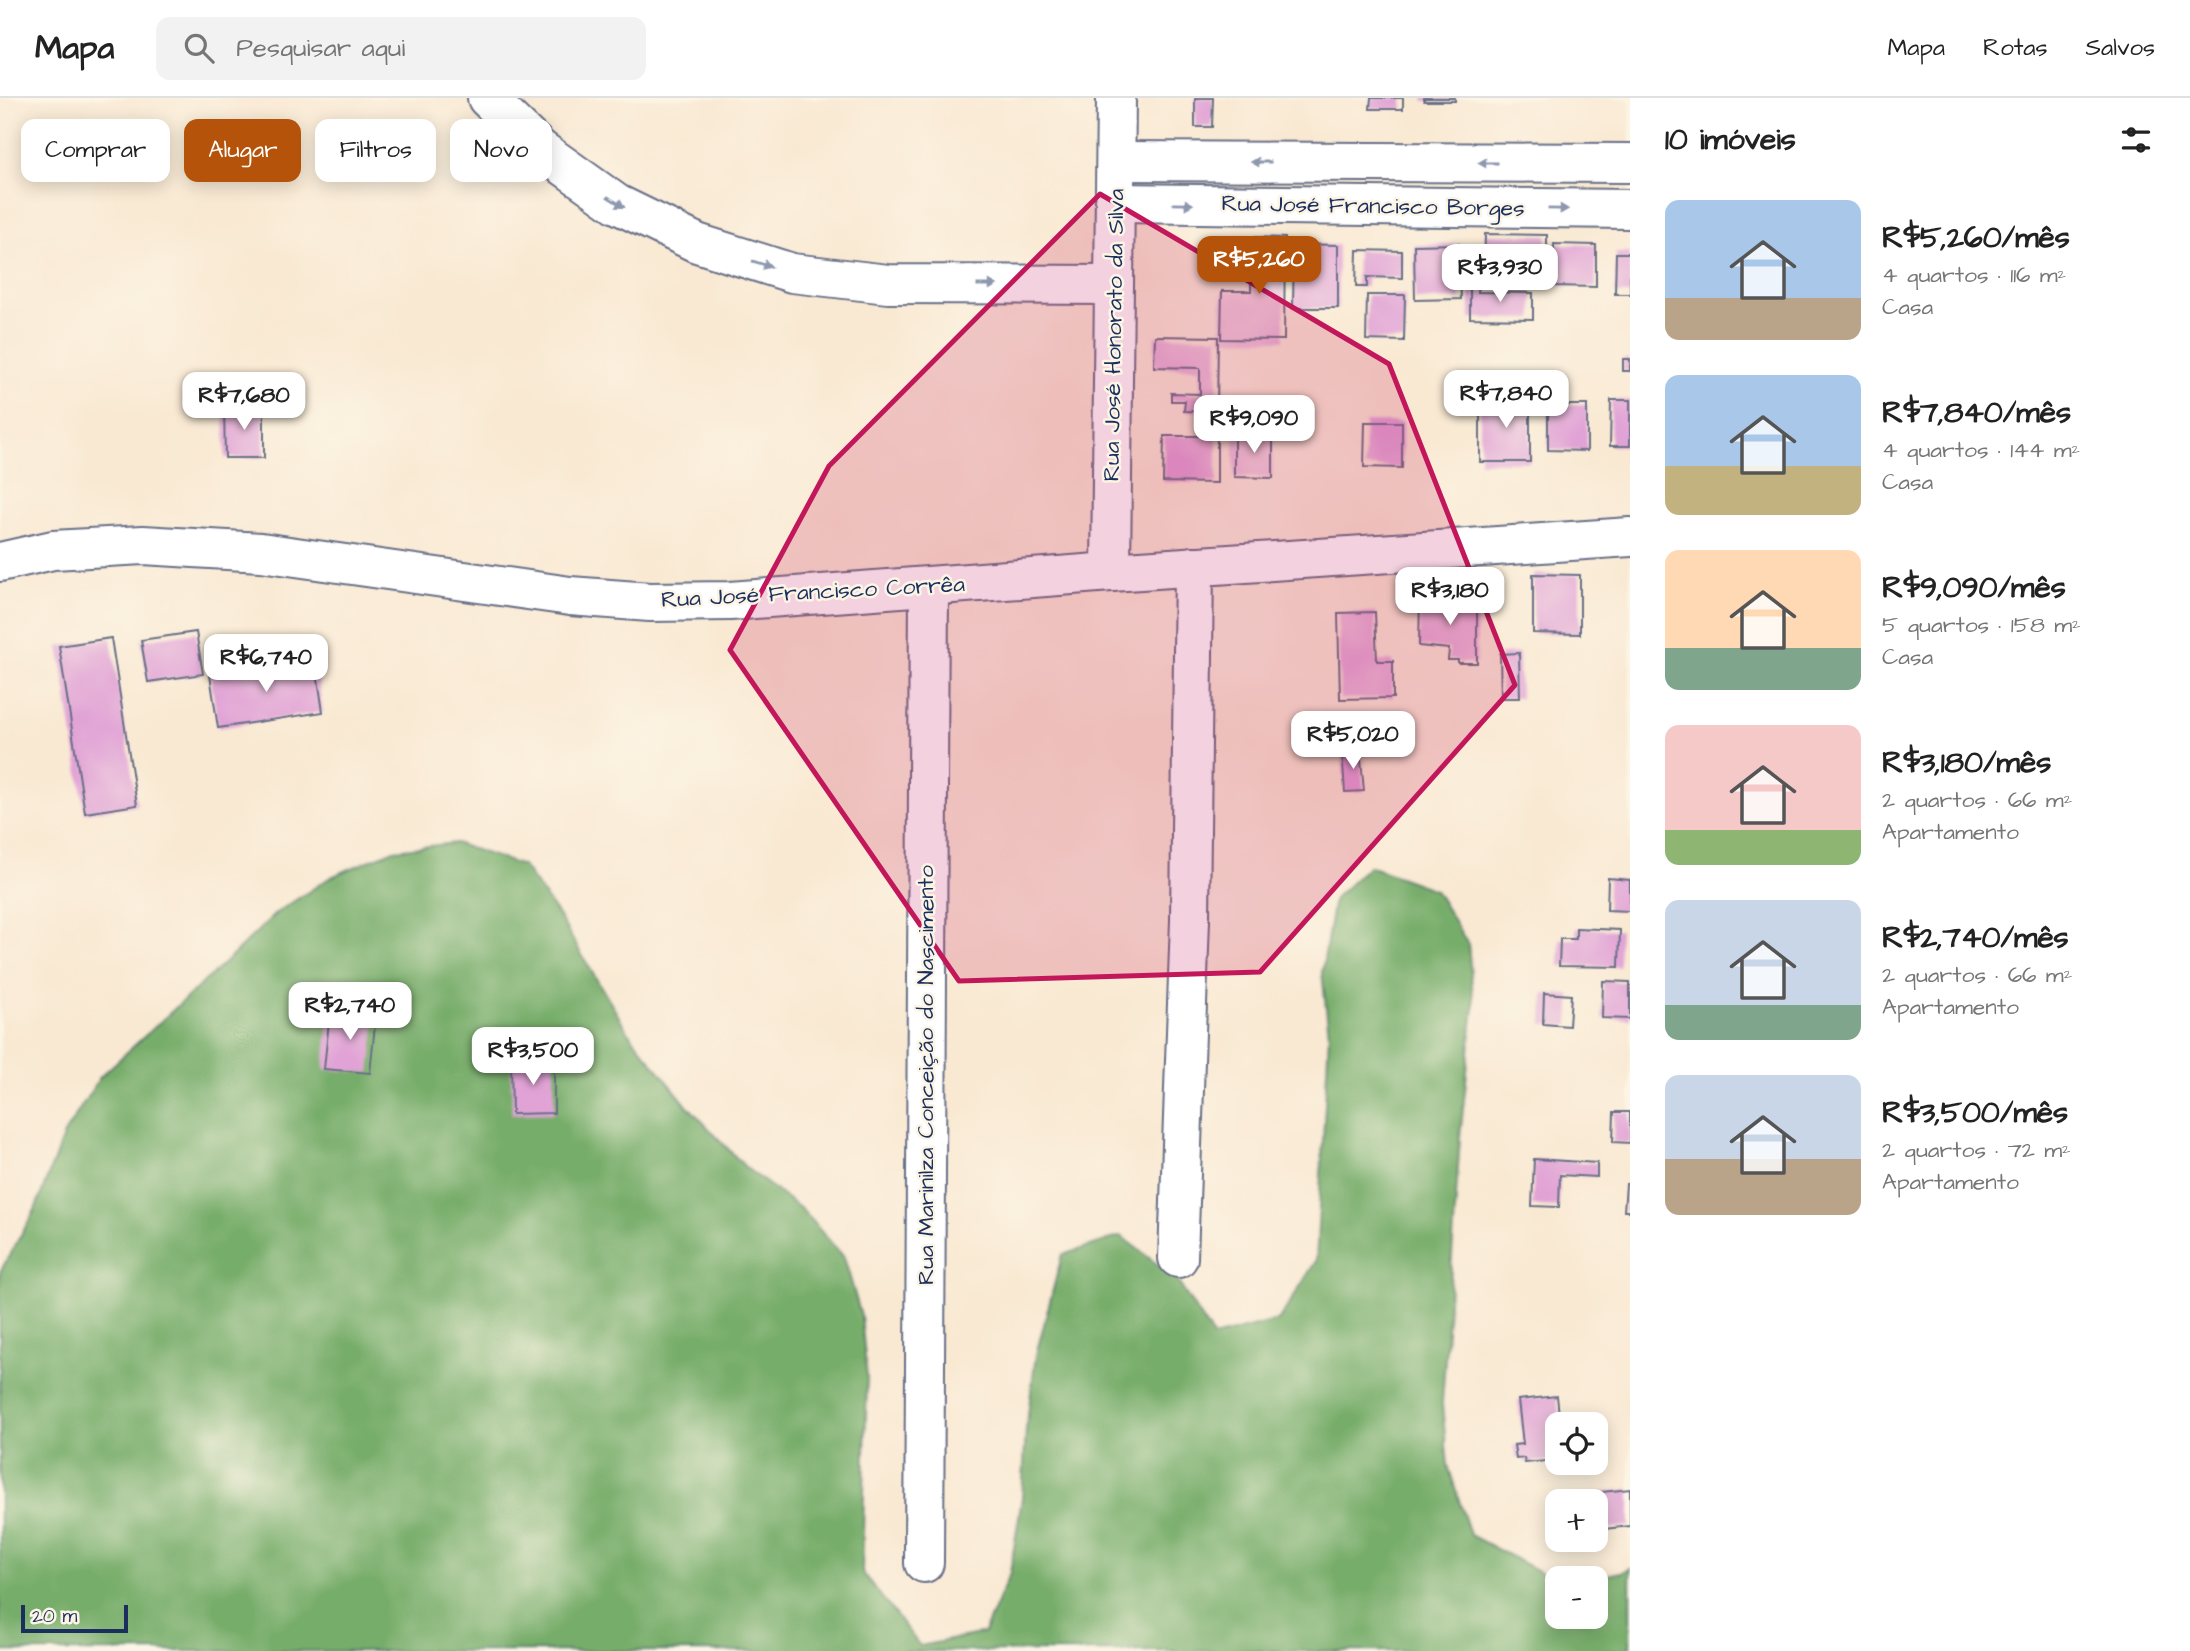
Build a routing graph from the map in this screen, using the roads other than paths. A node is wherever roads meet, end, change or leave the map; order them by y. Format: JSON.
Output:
{"nodes":[{"id":1,"x":486,"y":98,"type":"edge"},
{"id":2,"x":1116,"y":98,"type":"edge"},
{"id":3,"x":1116,"y":161,"type":"junction"},
{"id":4,"x":1630,"y":163,"type":"edge"},
{"id":5,"x":1115,"y":203,"type":"junction"},
{"id":6,"x":1630,"y":209,"type":"edge"},
{"id":7,"x":1114,"y":285,"type":"junction"},
{"id":8,"x":1630,"y":537,"type":"edge"},
{"id":9,"x":0,"y":562,"type":"edge"},
{"id":10,"x":1194,"y":566,"type":"junction"},
{"id":11,"x":1111,"y":572,"type":"junction"},
{"id":12,"x":929,"y":587,"type":"junction"},
{"id":13,"x":1178,"y":1258,"type":"dead end"},
{"id":14,"x":924,"y":1563,"type":"dead end"}],
"edges":[{"from":1,"to":7,"type":"street","one_way":true},
{"from":2,"to":3,"type":"street","name":"Rua José Honorato da Silva"},
{"from":4,"to":3,"type":"street","name":"Rua José Francisco Borges","one_way":true},
{"from":3,"to":5,"type":"street","name":"Rua José Honorato da Silva"},
{"from":5,"to":6,"type":"street","name":"Rua José Francisco Borges","one_way":true},
{"from":5,"to":7,"type":"street","name":"Rua José Honorato da Silva"},
{"from":7,"to":11,"type":"street","name":"Rua José Honorato da Silva"},
{"from":8,"to":10,"type":"street","name":"Rua José Francisco Corrêa"},
{"from":9,"to":12,"type":"street","name":"Rua José Francisco Corrêa"},
{"from":10,"to":11,"type":"street","name":"Rua José Francisco Corrêa"},
{"from":10,"to":13,"type":"street"},
{"from":11,"to":12,"type":"street","name":"Rua José Francisco Corrêa"},
{"from":12,"to":14,"type":"street","name":"Rua Marinilza Conceição do Nascimento"}]}
